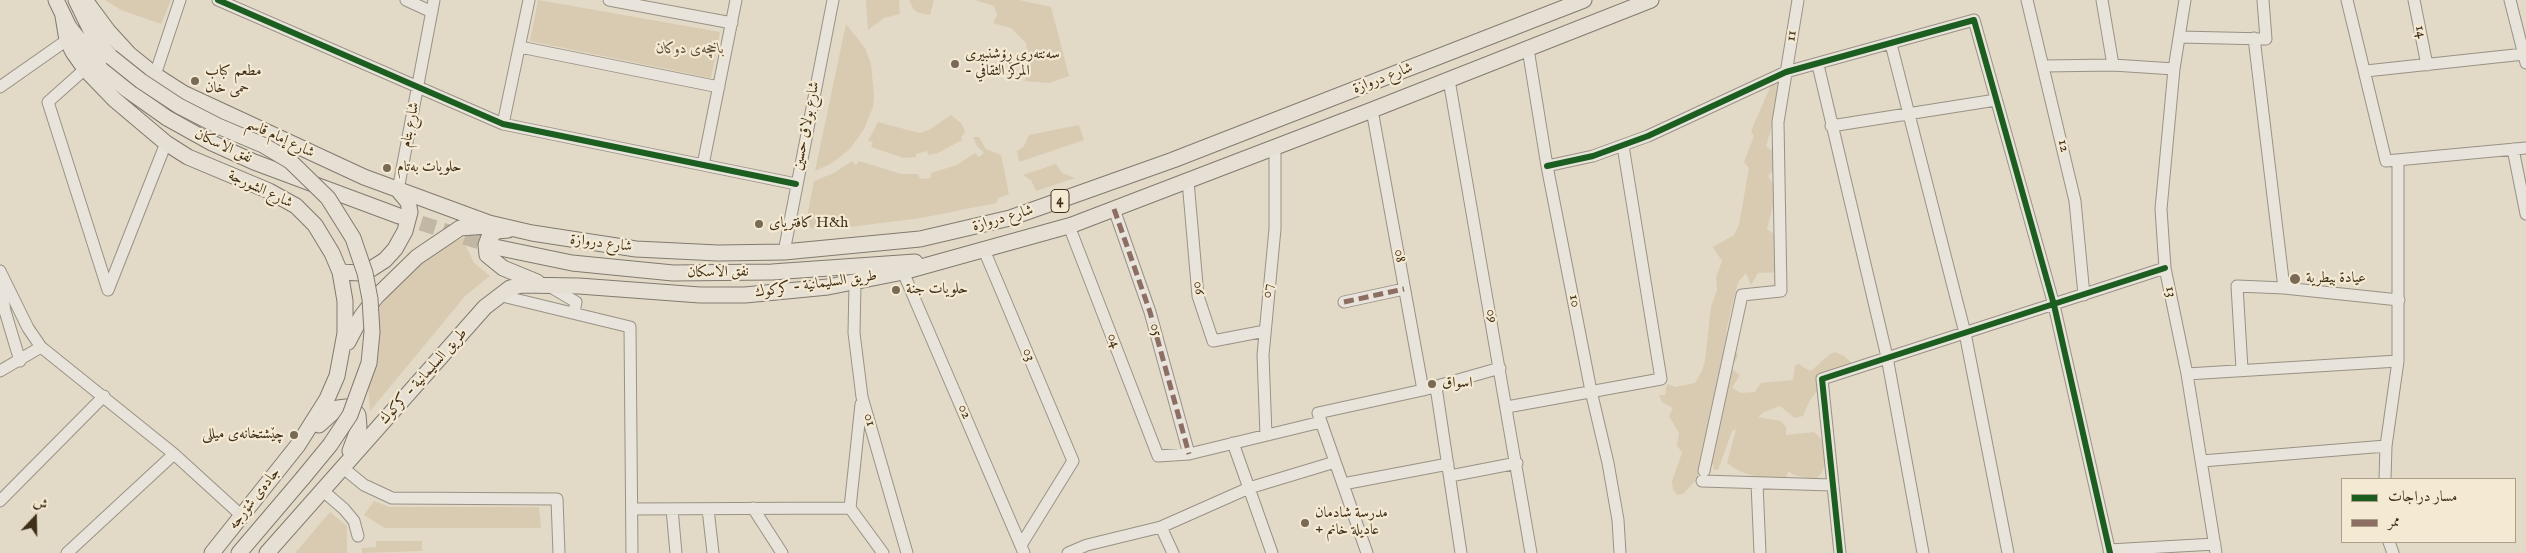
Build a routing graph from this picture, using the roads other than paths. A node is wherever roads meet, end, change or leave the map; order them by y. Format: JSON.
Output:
{"nodes":[{"id":1,"x":56,"y":0,"type":"edge"},
{"id":2,"x":76,"y":0,"type":"edge"},
{"id":3,"x":85,"y":0,"type":"edge"},
{"id":4,"x":180,"y":0,"type":"edge"},
{"id":5,"x":218,"y":0,"type":"edge"},
{"id":6,"x":406,"y":0,"type":"edge"},
{"id":7,"x":529,"y":0,"type":"edge"},
{"id":8,"x":609,"y":0,"type":"edge"},
{"id":9,"x":736,"y":0,"type":"edge"},
{"id":10,"x":833,"y":0,"type":"edge"},
{"id":11,"x":1584,"y":0,"type":"edge"},
{"id":12,"x":1651,"y":0,"type":"edge"},
{"id":13,"x":1798,"y":0,"type":"edge"},
{"id":14,"x":2028,"y":0,"type":"edge"},
{"id":15,"x":2102,"y":0,"type":"edge"},
{"id":16,"x":2185,"y":0,"type":"edge"},
{"id":17,"x":2264,"y":0,"type":"edge"},
{"id":18,"x":2346,"y":0,"type":"edge"},
{"id":19,"x":2414,"y":0,"type":"edge"},
{"id":20,"x":2510,"y":0,"type":"edge"},
{"id":21,"x":231,"y":3,"type":"edge"},
{"id":22,"x":433,"y":6,"type":"edge"},
{"id":23,"x":732,"y":24,"type":"junction"},
{"id":24,"x":2180,"y":37,"type":"junction"},
{"id":25,"x":71,"y":38,"type":"junction"},
{"id":26,"x":2254,"y":38,"type":"junction"},
{"id":27,"x":1891,"y":44,"type":"junction"},
{"id":28,"x":520,"y":47,"type":"junction"},
{"id":29,"x":1460,"y":49,"type":"junction"},
{"id":30,"x":1528,"y":49,"type":"junction"},
{"id":31,"x":2525,"y":59,"type":"edge"},
{"id":32,"x":1818,"y":65,"type":"junction"},
{"id":33,"x":2427,"y":65,"type":"junction"},
{"id":34,"x":2044,"y":66,"type":"junction"},
{"id":35,"x":2113,"y":66,"type":"junction"},
{"id":36,"x":85,"y":69,"type":"junction"},
{"id":37,"x":2174,"y":70,"type":"junction"},
{"id":38,"x":1469,"y":72,"type":"junction"},
{"id":39,"x":1786,"y":72,"type":"junction"},
{"id":40,"x":2366,"y":72,"type":"junction"},
{"id":41,"x":155,"y":75,"type":"junction"},
{"id":42,"x":1449,"y":80,"type":"junction"},
{"id":43,"x":0,"y":87,"type":"edge"},
{"id":44,"x":719,"y":87,"type":"junction"},
{"id":45,"x":419,"y":88,"type":"junction"},
{"id":46,"x":1996,"y":100,"type":"junction"},
{"id":47,"x":1372,"y":110,"type":"junction"},
{"id":48,"x":1911,"y":116,"type":"junction"},
{"id":49,"x":503,"y":124,"type":"junction"},
{"id":50,"x":1832,"y":126,"type":"junction"},
{"id":51,"x":166,"y":143,"type":"junction"},
{"id":52,"x":1623,"y":146,"type":"junction"},
{"id":53,"x":1275,"y":148,"type":"junction"},
{"id":54,"x":2526,"y":148,"type":"edge"},
{"id":55,"x":2513,"y":149,"type":"junction"},
{"id":56,"x":2398,"y":160,"type":"junction"},
{"id":57,"x":703,"y":165,"type":"junction"},
{"id":58,"x":1547,"y":166,"type":"junction"},
{"id":59,"x":1188,"y":181,"type":"junction"},
{"id":60,"x":796,"y":184,"type":"junction"},
{"id":61,"x":398,"y":190,"type":"junction"},
{"id":62,"x":1114,"y":209,"type":"junction"},
{"id":63,"x":2526,"y":214,"type":"edge"},
{"id":64,"x":398,"y":216,"type":"tunnel mouth"},
{"id":65,"x":1068,"y":226,"type":"junction"},
{"id":66,"x":507,"y":228,"type":"junction"},
{"id":67,"x":532,"y":233,"type":"junction"},
{"id":68,"x":495,"y":247,"type":"tunnel mouth"},
{"id":69,"x":984,"y":250,"type":"junction"},
{"id":70,"x":784,"y":252,"type":"junction"},
{"id":71,"x":943,"y":260,"type":"junction"},
{"id":72,"x":2165,"y":268,"type":"junction"},
{"id":73,"x":0,"y":271,"type":"edge"},
{"id":74,"x":340,"y":272,"type":"junction"},
{"id":75,"x":903,"y":272,"type":"junction"},
{"id":76,"x":0,"y":282,"type":"edge"},
{"id":77,"x":855,"y":283,"type":"junction"},
{"id":78,"x":549,"y":286,"type":"junction"},
{"id":79,"x":2284,"y":288,"type":"junction"},
{"id":80,"x":1404,"y":289,"type":"junction"},
{"id":81,"x":504,"y":291,"type":"junction"},
{"id":82,"x":2084,"y":294,"type":"junction"},
{"id":83,"x":2399,"y":300,"type":"junction"},
{"id":84,"x":1344,"y":302,"type":"dead end"},
{"id":85,"x":2054,"y":305,"type":"junction"},
{"id":86,"x":575,"y":308,"type":"junction"},
{"id":87,"x":1265,"y":331,"type":"junction"},
{"id":88,"x":1965,"y":333,"type":"junction"},
{"id":89,"x":41,"y":347,"type":"junction"},
{"id":90,"x":342,"y":354,"type":"junction"},
{"id":91,"x":1887,"y":357,"type":"junction"},
{"id":92,"x":20,"y":361,"type":"junction"},
{"id":93,"x":2398,"y":361,"type":"junction"},
{"id":94,"x":1500,"y":368,"type":"junction"},
{"id":95,"x":2242,"y":369,"type":"junction"},
{"id":96,"x":0,"y":371,"type":"edge"},
{"id":97,"x":2187,"y":374,"type":"junction"},
{"id":98,"x":1436,"y":387,"type":"junction"},
{"id":99,"x":1423,"y":390,"type":"junction"},
{"id":100,"x":1591,"y":391,"type":"junction"},
{"id":101,"x":104,"y":396,"type":"junction"},
{"id":102,"x":862,"y":397,"type":"junction"},
{"id":103,"x":1507,"y":407,"type":"junction"},
{"id":104,"x":1320,"y":422,"type":"junction"},
{"id":105,"x":1266,"y":435,"type":"junction"},
{"id":106,"x":1233,"y":443,"type":"junction"},
{"id":107,"x":298,"y":445,"type":"junction"},
{"id":108,"x":2386,"y":446,"type":"junction"},
{"id":109,"x":174,"y":454,"type":"junction"},
{"id":110,"x":1189,"y":454,"type":"junction"},
{"id":111,"x":2202,"y":461,"type":"junction"},
{"id":112,"x":1335,"y":462,"type":"junction"},
{"id":113,"x":1448,"y":464,"type":"junction"},
{"id":114,"x":1517,"y":464,"type":"junction"},
{"id":115,"x":341,"y":468,"type":"junction"},
{"id":116,"x":1450,"y":476,"type":"junction"},
{"id":117,"x":2385,"y":478,"type":"edge"},
{"id":118,"x":1757,"y":483,"type":"junction"},
{"id":119,"x":1342,"y":484,"type":"junction"},
{"id":120,"x":1832,"y":485,"type":"junction"},
{"id":121,"x":1249,"y":488,"type":"junction"},
{"id":122,"x":322,"y":490,"type":"junction"},
{"id":123,"x":0,"y":500,"type":"edge"},
{"id":124,"x":754,"y":508,"type":"junction"},
{"id":125,"x":850,"y":508,"type":"junction"},
{"id":126,"x":632,"y":509,"type":"junction"},
{"id":127,"x":672,"y":509,"type":"junction"},
{"id":128,"x":708,"y":509,"type":"junction"},
{"id":129,"x":242,"y":516,"type":"junction"},
{"id":130,"x":1161,"y":527,"type":"junction"},
{"id":131,"x":358,"y":536,"type":"dead end"},
{"id":132,"x":1022,"y":549,"type":"edge"},
{"id":133,"x":1089,"y":549,"type":"edge"},
{"id":134,"x":2216,"y":549,"type":"edge"},
{"id":135,"x":2110,"y":552,"type":"edge"},
{"id":136,"x":66,"y":553,"type":"edge"},
{"id":137,"x":212,"y":553,"type":"edge"},
{"id":138,"x":239,"y":553,"type":"edge"},
{"id":139,"x":267,"y":553,"type":"edge"},
{"id":140,"x":559,"y":553,"type":"edge"},
{"id":141,"x":632,"y":553,"type":"edge"},
{"id":142,"x":676,"y":553,"type":"edge"},
{"id":143,"x":713,"y":553,"type":"edge"},
{"id":144,"x":782,"y":553,"type":"edge"},
{"id":145,"x":883,"y":553,"type":"edge"},
{"id":146,"x":907,"y":553,"type":"edge"},
{"id":147,"x":1068,"y":553,"type":"edge"},
{"id":148,"x":1174,"y":553,"type":"edge"},
{"id":149,"x":1272,"y":553,"type":"edge"},
{"id":150,"x":1367,"y":553,"type":"edge"},
{"id":151,"x":1461,"y":553,"type":"edge"},
{"id":152,"x":1531,"y":553,"type":"edge"},
{"id":153,"x":1620,"y":553,"type":"edge"},
{"id":154,"x":1760,"y":553,"type":"edge"},
{"id":155,"x":1840,"y":553,"type":"edge"},
{"id":156,"x":1923,"y":553,"type":"edge"},
{"id":157,"x":2008,"y":553,"type":"edge"}],
"edges":[{"from":1,"to":25,"type":"main road","name":"شارع الشورجة"},
{"from":2,"to":138,"type":"main road","bridge":true},
{"from":3,"to":41,"type":"main road","name":"شارع إمام قاسم"},
{"from":4,"to":41,"type":"street"},
{"from":5,"to":21,"type":"street"},
{"from":6,"to":22,"type":"street"},
{"from":7,"to":28,"type":"street"},
{"from":8,"to":23,"type":"street"},
{"from":9,"to":23,"type":"street"},
{"from":10,"to":60,"type":"street","name":"شارع بولاق حسين"},
{"from":11,"to":29,"type":"main road","name":"شارع دروازة","number":"4"},
{"from":12,"to":30,"type":"main road","name":"شارع دروازة","number":"4"},
{"from":13,"to":39,"type":"street","name":"11"},
{"from":14,"to":34,"type":"street","name":"12"},
{"from":15,"to":35,"type":"street"},
{"from":16,"to":24,"type":"street","name":"13"},
{"from":17,"to":26,"type":"street"},
{"from":18,"to":40,"type":"street"},
{"from":19,"to":33,"type":"street","name":"14"},
{"from":20,"to":31,"type":"street"},
{"from":21,"to":45,"type":"street"},
{"from":22,"to":45,"type":"street","name":"شارع بتام"},
{"from":23,"to":44,"type":"street"},
{"from":24,"to":26,"type":"street"},
{"from":24,"to":37,"type":"street","name":"13"},
{"from":25,"to":36,"type":"main road","name":"شارع الشورجة"},
{"from":25,"to":43,"type":"street"},
{"from":25,"to":64,"type":"main road","name":"نفق الاسكان"},
{"from":26,"to":79,"type":"street"},
{"from":27,"to":32,"type":"street"},
{"from":27,"to":46,"type":"street"},
{"from":27,"to":48,"type":"street"},
{"from":28,"to":44,"type":"street"},
{"from":28,"to":49,"type":"street"},
{"from":29,"to":38,"type":"main road"},
{"from":29,"to":70,"type":"main road","name":"شارع دروازة","number":"4"},
{"from":30,"to":38,"type":"main road","name":"شارع دروازة","number":"4"},
{"from":30,"to":58,"type":"street","name":"10"},
{"from":31,"to":33,"type":"street"},
{"from":32,"to":39,"type":"street"},
{"from":32,"to":50,"type":"street"},
{"from":33,"to":40,"type":"street"},
{"from":34,"to":35,"type":"street"},
{"from":34,"to":82,"type":"street","name":"12"},
{"from":35,"to":37,"type":"street"},
{"from":36,"to":51,"type":"main road","name":"شارع الشورجة"},
{"from":36,"to":51,"type":"street"},
{"from":37,"to":72,"type":"street","name":"13"},
{"from":38,"to":42,"type":"main road","name":"شارع دروازة","number":"4"},
{"from":39,"to":52,"type":"street"},
{"from":39,"to":118,"type":"street","name":"11"},
{"from":40,"to":56,"type":"street"},
{"from":41,"to":61,"type":"main road","name":"شارع إمام قاسم"},
{"from":42,"to":47,"type":"main road","name":"شارع دروازة","number":"4"},
{"from":42,"to":94,"type":"street","name":"09"},
{"from":44,"to":57,"type":"street"},
{"from":45,"to":49,"type":"street"},
{"from":45,"to":61,"type":"street","name":"شارع بتام"},
{"from":46,"to":48,"type":"street"},
{"from":46,"to":85,"type":"street"},
{"from":47,"to":53,"type":"main road","name":"شارع دروازة","number":"4"},
{"from":47,"to":80,"type":"street","name":"08"},
{"from":48,"to":50,"type":"street"},
{"from":48,"to":88,"type":"street"},
{"from":49,"to":57,"type":"street"},
{"from":50,"to":91,"type":"street"},
{"from":51,"to":74,"type":"main road","name":"شارع الشورجة"},
{"from":52,"to":58,"type":"street"},
{"from":52,"to":100,"type":"street"},
{"from":53,"to":59,"type":"main road","name":"شارع دروازة","number":"4"},
{"from":53,"to":87,"type":"street","name":"07"},
{"from":54,"to":55,"type":"street"},
{"from":55,"to":56,"type":"street"},
{"from":55,"to":63,"type":"street"},
{"from":56,"to":83,"type":"street"},
{"from":57,"to":60,"type":"street"},
{"from":58,"to":100,"type":"street","name":"10"},
{"from":59,"to":62,"type":"main road","name":"شارع دروازة","number":"4"},
{"from":59,"to":87,"type":"street","name":"06"},
{"from":60,"to":70,"type":"street","name":"شارع بولاق حسين"},
{"from":61,"to":66,"type":"main road","name":"شارع إمام قاسم"},
{"from":61,"to":74,"type":"main road"},
{"from":62,"to":65,"type":"main road","name":"شارع دروازة","number":"4"},
{"from":62,"to":110,"type":"street","name":"05"},
{"from":65,"to":69,"type":"main road","name":"شارع دروازة","number":"4"},
{"from":65,"to":110,"type":"street","name":"04"},
{"from":66,"to":67,"type":"main road","name":"شارع دروازة","number":"4"},
{"from":66,"to":90,"type":"main road"},
{"from":67,"to":70,"type":"main road","name":"شارع دروازة","number":"4"},
{"from":67,"to":78,"type":"main road"},
{"from":68,"to":71,"type":"main road","name":"نفق الاسكان"},
{"from":69,"to":71,"type":"main road","name":"شارع دروازة","number":"4"},
{"from":69,"to":132,"type":"street","name":"03"},
{"from":71,"to":75,"type":"main road"},
{"from":72,"to":82,"type":"street"},
{"from":72,"to":97,"type":"street","name":"13"},
{"from":73,"to":89,"type":"street"},
{"from":74,"to":90,"type":"main road","name":"شارع الشورجة"},
{"from":75,"to":77,"type":"main road","name":"طريق السليمانية - كركوك"},
{"from":75,"to":132,"type":"street","name":"02"},
{"from":76,"to":92,"type":"street"},
{"from":77,"to":78,"type":"main road","name":"طريق السليمانية - كركوك"},
{"from":77,"to":102,"type":"street","name":"01"},
{"from":78,"to":81,"type":"main road"},
{"from":78,"to":86,"type":"street"},
{"from":79,"to":83,"type":"street"},
{"from":79,"to":95,"type":"street"},
{"from":80,"to":84,"type":"street"},
{"from":80,"to":99,"type":"street","name":"08"},
{"from":81,"to":86,"type":"street"},
{"from":81,"to":115,"type":"main road","name":"طريق السليمانية - كركوك"},
{"from":82,"to":85,"type":"street"},
{"from":83,"to":93,"type":"street"},
{"from":85,"to":88,"type":"street"},
{"from":85,"to":135,"type":"street"},
{"from":86,"to":126,"type":"street"},
{"from":87,"to":105,"type":"street","name":"07"},
{"from":88,"to":91,"type":"street"},
{"from":88,"to":157,"type":"street"},
{"from":89,"to":92,"type":"street"},
{"from":89,"to":101,"type":"street"},
{"from":90,"to":107,"type":"main road","name":"شارع الشورجة"},
{"from":91,"to":120,"type":"street"},
{"from":91,"to":156,"type":"street"},
{"from":92,"to":96,"type":"street"},
{"from":93,"to":95,"type":"street"},
{"from":93,"to":108,"type":"street"},
{"from":94,"to":98,"type":"street"},
{"from":94,"to":103,"type":"street","name":"09"},
{"from":95,"to":97,"type":"street"},
{"from":97,"to":111,"type":"street","name":"13"},
{"from":98,"to":99,"type":"street"},
{"from":98,"to":113,"type":"street"},
{"from":99,"to":104,"type":"street"},
{"from":100,"to":103,"type":"street"},
{"from":100,"to":153,"type":"street","name":"10"},
{"from":101,"to":109,"type":"street"},
{"from":101,"to":123,"type":"street"},
{"from":102,"to":125,"type":"street"},
{"from":102,"to":146,"type":"street","name":"01"},
{"from":103,"to":114,"type":"street","name":"09"},
{"from":104,"to":105,"type":"street"},
{"from":104,"to":112,"type":"street"},
{"from":105,"to":106,"type":"street"},
{"from":106,"to":110,"type":"street"},
{"from":106,"to":121,"type":"street"},
{"from":107,"to":115,"type":"main road"},
{"from":107,"to":129,"type":"main road","name":"جادەی شۆرجە"},
{"from":108,"to":111,"type":"street"},
{"from":108,"to":117,"type":"street"},
{"from":109,"to":129,"type":"street"},
{"from":109,"to":136,"type":"street"},
{"from":111,"to":134,"type":"street","name":"13"},
{"from":112,"to":119,"type":"street"},
{"from":112,"to":121,"type":"street"},
{"from":113,"to":116,"type":"street"},
{"from":113,"to":119,"type":"street"},
{"from":114,"to":116,"type":"street"},
{"from":114,"to":152,"type":"street","name":"09"},
{"from":115,"to":122,"type":"main road"},
{"from":115,"to":140,"type":"street"},
{"from":116,"to":151,"type":"street"},
{"from":118,"to":120,"type":"street"},
{"from":118,"to":154,"type":"street"},
{"from":119,"to":150,"type":"street"},
{"from":120,"to":155,"type":"street"},
{"from":121,"to":130,"type":"street"},
{"from":121,"to":149,"type":"street"},
{"from":122,"to":131,"type":"street"},
{"from":122,"to":139,"type":"main road"},
{"from":124,"to":125,"type":"street"},
{"from":124,"to":128,"type":"street"},
{"from":124,"to":144,"type":"street"},
{"from":125,"to":145,"type":"street"},
{"from":126,"to":127,"type":"street"},
{"from":126,"to":141,"type":"street"},
{"from":127,"to":128,"type":"street"},
{"from":127,"to":142,"type":"street"},
{"from":128,"to":143,"type":"street"},
{"from":129,"to":137,"type":"main road","name":"جادەی شۆرجە"},
{"from":130,"to":133,"type":"street"},
{"from":130,"to":148,"type":"street"},
{"from":133,"to":147,"type":"street"},
{"from":134,"to":135,"type":"street"}]}
